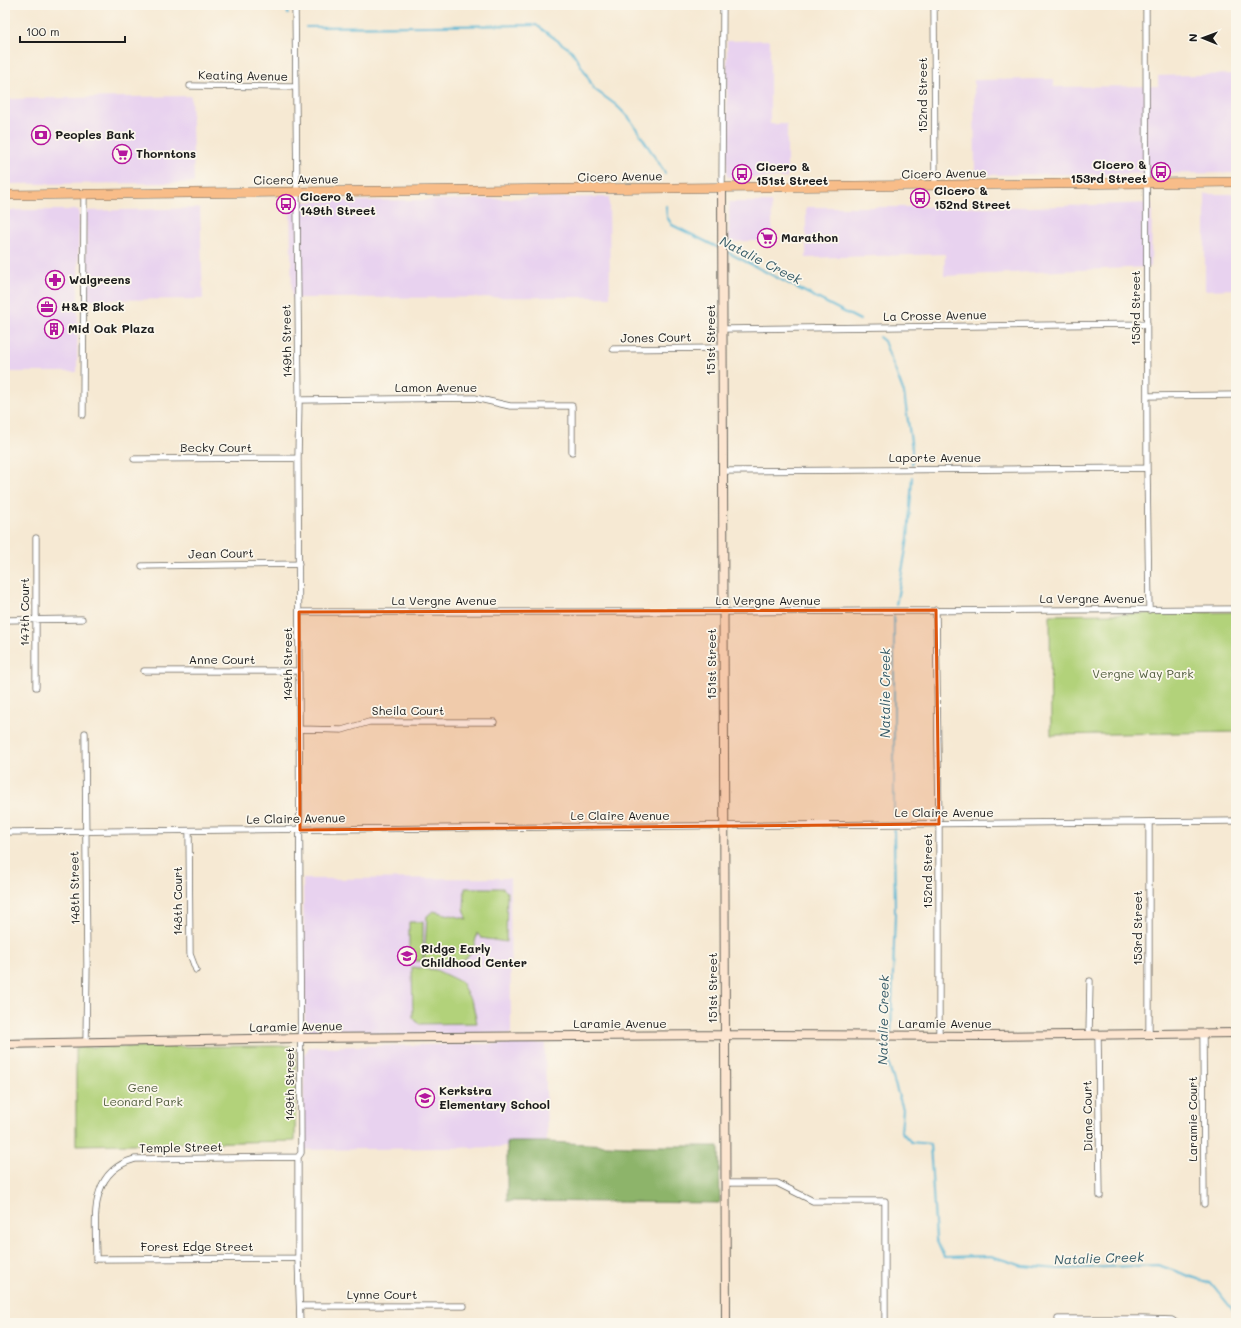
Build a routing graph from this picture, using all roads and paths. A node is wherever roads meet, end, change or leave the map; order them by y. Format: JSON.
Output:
{"nodes":[{"id":1,"x":295,"y":5,"type":"edge"},
{"id":2,"x":723,"y":5,"type":"edge"},
{"id":3,"x":934,"y":5,"type":"edge"},
{"id":4,"x":1146,"y":5,"type":"edge"},
{"id":5,"x":190,"y":86,"type":"dead end"},
{"id":6,"x":296,"y":87,"type":"junction"},
{"id":7,"x":1236,"y":182,"type":"edge"},
{"id":8,"x":1148,"y":184,"type":"junction"},
{"id":9,"x":934,"y":186,"type":"junction"},
{"id":10,"x":722,"y":188,"type":"junction"},
{"id":11,"x":297,"y":192,"type":"junction"},
{"id":12,"x":5,"y":195,"type":"edge"},
{"id":13,"x":84,"y":195,"type":"junction"},
{"id":14,"x":1147,"y":324,"type":"junction"},
{"id":15,"x":723,"y":329,"type":"junction"},
{"id":16,"x":723,"y":348,"type":"junction"},
{"id":17,"x":613,"y":349,"type":"dead end"},
{"id":18,"x":1236,"y":395,"type":"edge"},
{"id":19,"x":1148,"y":396,"type":"junction"},
{"id":20,"x":299,"y":400,"type":"junction"},
{"id":21,"x":83,"y":415,"type":"dead end"},
{"id":22,"x":572,"y":452,"type":"dead end"},
{"id":23,"x":298,"y":458,"type":"junction"},
{"id":24,"x":134,"y":459,"type":"dead end"},
{"id":25,"x":1147,"y":468,"type":"junction"},
{"id":26,"x":723,"y":471,"type":"junction"},
{"id":27,"x":36,"y":538,"type":"dead end"},
{"id":28,"x":299,"y":564,"type":"junction"},
{"id":29,"x":142,"y":566,"type":"dead end"},
{"id":30,"x":1236,"y":609,"type":"edge"},
{"id":31,"x":936,"y":610,"type":"junction"},
{"id":32,"x":1149,"y":610,"type":"junction"},
{"id":33,"x":299,"y":612,"type":"junction"},
{"id":34,"x":724,"y":612,"type":"junction"},
{"id":35,"x":82,"y":619,"type":"dead end"},
{"id":36,"x":5,"y":620,"type":"edge"},
{"id":37,"x":36,"y":620,"type":"junction"},
{"id":38,"x":144,"y":671,"type":"dead end"},
{"id":39,"x":299,"y":671,"type":"junction"},
{"id":40,"x":36,"y":687,"type":"dead end"},
{"id":41,"x":494,"y":722,"type":"dead end"},
{"id":42,"x":300,"y":728,"type":"junction"},
{"id":43,"x":85,"y":733,"type":"dead end"},
{"id":44,"x":1149,"y":822,"type":"junction"},
{"id":45,"x":1236,"y":822,"type":"edge"},
{"id":46,"x":939,"y":824,"type":"junction"},
{"id":47,"x":724,"y":826,"type":"junction"},
{"id":48,"x":300,"y":830,"type":"junction"},
{"id":49,"x":189,"y":831,"type":"junction"},
{"id":50,"x":5,"y":832,"type":"edge"},
{"id":51,"x":85,"y":832,"type":"junction"},
{"id":52,"x":196,"y":970,"type":"dead end"},
{"id":53,"x":1090,"y":981,"type":"dead end"},
{"id":54,"x":1236,"y":1033,"type":"edge"},
{"id":55,"x":1149,"y":1034,"type":"junction"},
{"id":56,"x":1203,"y":1034,"type":"junction"},
{"id":57,"x":725,"y":1035,"type":"junction"},
{"id":58,"x":1094,"y":1035,"type":"junction"},
{"id":59,"x":938,"y":1036,"type":"junction"},
{"id":60,"x":301,"y":1038,"type":"junction"},
{"id":61,"x":86,"y":1043,"type":"junction"},
{"id":62,"x":5,"y":1044,"type":"edge"},
{"id":63,"x":298,"y":1157,"type":"junction"},
{"id":64,"x":726,"y":1183,"type":"junction"},
{"id":65,"x":1100,"y":1196,"type":"dead end"},
{"id":66,"x":1204,"y":1204,"type":"dead end"},
{"id":67,"x":298,"y":1258,"type":"junction"},
{"id":68,"x":96,"y":1259,"type":"joint"},
{"id":69,"x":300,"y":1306,"type":"junction"},
{"id":70,"x":464,"y":1306,"type":"dead end"},
{"id":71,"x":1058,"y":1319,"type":"dead end"},
{"id":72,"x":1143,"y":1321,"type":"edge"},
{"id":73,"x":300,"y":1323,"type":"edge"},
{"id":74,"x":726,"y":1323,"type":"edge"},
{"id":75,"x":885,"y":1323,"type":"edge"},
{"id":76,"x":1176,"y":1323,"type":"edge"}],
"edges":[{"from":1,"to":6,"type":"street","name":"149th Street"},
{"from":2,"to":10,"type":"street","name":"151st Street"},
{"from":3,"to":9,"type":"street","name":"152nd Street"},
{"from":4,"to":8,"type":"street","name":"153rd Street"},
{"from":5,"to":6,"type":"street","name":"Keating Avenue"},
{"from":6,"to":11,"type":"street","name":"149th Street"},
{"from":7,"to":8,"type":"main road","name":"Cicero Avenue"},
{"from":8,"to":9,"type":"main road","name":"Cicero Avenue"},
{"from":8,"to":14,"type":"street","name":"153rd Street"},
{"from":9,"to":10,"type":"main road","name":"Cicero Avenue"},
{"from":10,"to":11,"type":"main road","name":"Cicero Avenue"},
{"from":10,"to":15,"type":"street","name":"151st Street"},
{"from":11,"to":13,"type":"main road","name":"Cicero Avenue"},
{"from":11,"to":20,"type":"street","name":"149th Street"},
{"from":12,"to":13,"type":"main road","name":"Cicero Avenue"},
{"from":13,"to":21,"type":"street"},
{"from":14,"to":15,"type":"street","name":"La Crosse Avenue"},
{"from":14,"to":19,"type":"street","name":"153rd Street"},
{"from":15,"to":16,"type":"street","name":"151st Street"},
{"from":16,"to":17,"type":"street","name":"Jones Court"},
{"from":16,"to":26,"type":"street","name":"151st Street"},
{"from":18,"to":19,"type":"street"},
{"from":19,"to":25,"type":"street","name":"153rd Street"},
{"from":20,"to":22,"type":"street","name":"Lamon Avenue"},
{"from":20,"to":23,"type":"street","name":"149th Street"},
{"from":23,"to":24,"type":"street","name":"Becky Court"},
{"from":23,"to":28,"type":"street","name":"149th Street"},
{"from":25,"to":26,"type":"street","name":"Laporte Avenue"},
{"from":25,"to":32,"type":"street","name":"153rd Street"},
{"from":26,"to":34,"type":"street","name":"151st Street"},
{"from":27,"to":37,"type":"street","name":"147th Court"},
{"from":28,"to":29,"type":"street","name":"Jean Court"},
{"from":28,"to":33,"type":"street","name":"149th Street"},
{"from":30,"to":32,"type":"street","name":"La Vergne Avenue"},
{"from":31,"to":32,"type":"street","name":"La Vergne Avenue"},
{"from":31,"to":34,"type":"street","name":"La Vergne Avenue"},
{"from":31,"to":46,"type":"street","name":"152nd Street"},
{"from":33,"to":34,"type":"street","name":"La Vergne Avenue"},
{"from":33,"to":39,"type":"street","name":"149th Street"},
{"from":34,"to":47,"type":"street","name":"151st Street"},
{"from":35,"to":37,"type":"street"},
{"from":36,"to":37,"type":"street"},
{"from":37,"to":40,"type":"street","name":"147th Court"},
{"from":38,"to":39,"type":"street","name":"Anne Court"},
{"from":39,"to":42,"type":"street","name":"149th Street"},
{"from":41,"to":42,"type":"street","name":"Sheila Court"},
{"from":42,"to":48,"type":"street","name":"149th Street"},
{"from":43,"to":51,"type":"street","name":"148th Street"},
{"from":44,"to":45,"type":"street","name":"Le Claire Avenue"},
{"from":44,"to":46,"type":"street","name":"Le Claire Avenue"},
{"from":44,"to":55,"type":"street","name":"153rd Street"},
{"from":46,"to":47,"type":"street","name":"Le Claire Avenue"},
{"from":46,"to":59,"type":"street","name":"152nd Street"},
{"from":47,"to":48,"type":"street","name":"Le Claire Avenue"},
{"from":47,"to":57,"type":"street","name":"151st Street"},
{"from":48,"to":49,"type":"street","name":"Le Claire Avenue"},
{"from":48,"to":60,"type":"street","name":"149th Street"},
{"from":49,"to":51,"type":"street","name":"Le Claire Avenue"},
{"from":49,"to":52,"type":"street","name":"148th Court"},
{"from":50,"to":51,"type":"street","name":"Le Claire Avenue"},
{"from":51,"to":61,"type":"street","name":"148th Street"},
{"from":53,"to":58,"type":"street","name":"Diane Court"},
{"from":54,"to":56,"type":"street","name":"Laramie Avenue"},
{"from":55,"to":56,"type":"street","name":"Laramie Avenue"},
{"from":55,"to":58,"type":"street","name":"Laramie Avenue"},
{"from":56,"to":66,"type":"street","name":"Laramie Court"},
{"from":57,"to":59,"type":"street","name":"Laramie Avenue"},
{"from":57,"to":60,"type":"street","name":"Laramie Avenue"},
{"from":57,"to":64,"type":"street","name":"151st Street"},
{"from":58,"to":59,"type":"street","name":"Laramie Avenue"},
{"from":58,"to":65,"type":"street","name":"Diane Court"},
{"from":60,"to":61,"type":"street","name":"Laramie Avenue"},
{"from":60,"to":63,"type":"street","name":"149th Street"},
{"from":61,"to":62,"type":"street","name":"Laramie Avenue"},
{"from":63,"to":67,"type":"street","name":"149th Street"},
{"from":63,"to":68,"type":"street","name":"Temple Street"},
{"from":64,"to":74,"type":"street","name":"151st Street"},
{"from":64,"to":75,"type":"street"},
{"from":67,"to":68,"type":"street","name":"Forest Edge Street"},
{"from":67,"to":69,"type":"street","name":"149th Street"},
{"from":69,"to":70,"type":"street","name":"Lynne Court"},
{"from":69,"to":73,"type":"street","name":"149th Street"},
{"from":71,"to":72,"type":"street"},
{"from":72,"to":76,"type":"street"}]}
